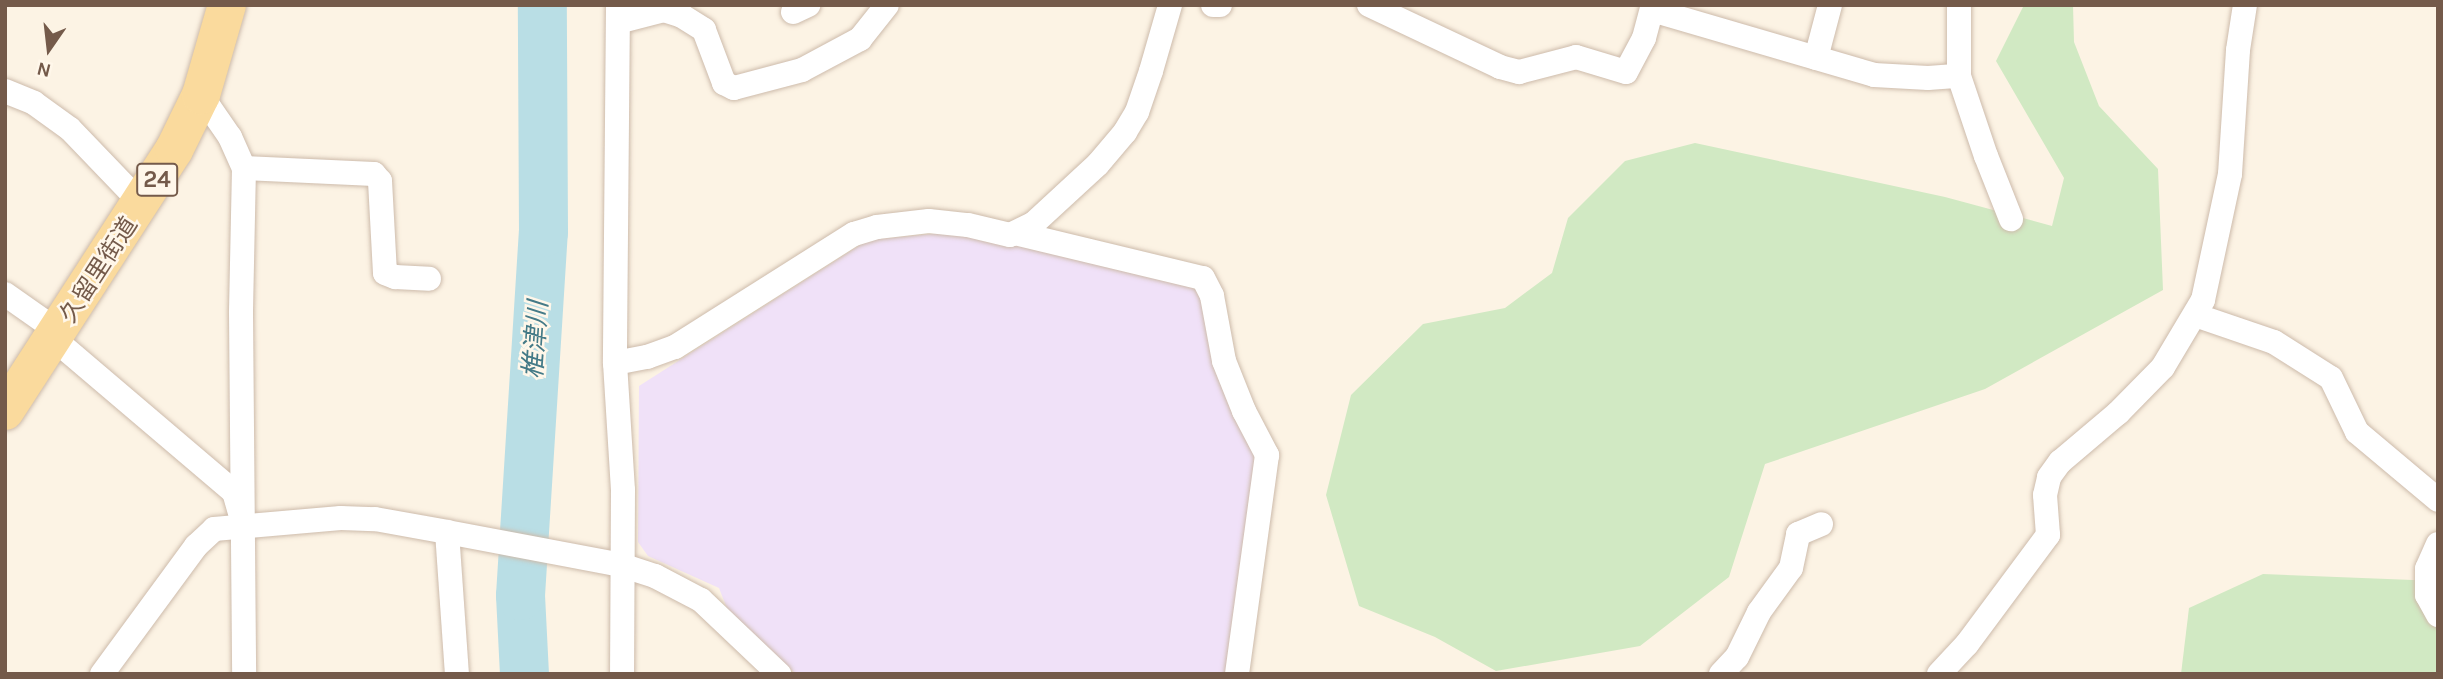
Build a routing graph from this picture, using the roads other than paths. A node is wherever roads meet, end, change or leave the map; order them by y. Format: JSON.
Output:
{"nodes":[{"id":1,"x":227,"y":5,"type":"edge"},
{"id":2,"x":887,"y":5,"type":"edge"},
{"id":3,"x":1170,"y":5,"type":"edge"},
{"id":4,"x":1213,"y":5,"type":"edge"},
{"id":5,"x":1220,"y":5,"type":"edge"},
{"id":6,"x":1369,"y":5,"type":"edge"},
{"id":7,"x":1830,"y":5,"type":"edge"},
{"id":8,"x":1959,"y":5,"type":"edge"},
{"id":9,"x":2245,"y":5,"type":"edge"},
{"id":10,"x":664,"y":7,"type":"edge"},
{"id":11,"x":1652,"y":8,"type":"edge"},
{"id":12,"x":618,"y":14,"type":"edge"},
{"id":13,"x":1816,"y":58,"type":"junction"},
{"id":14,"x":1959,"y":76,"type":"junction"},
{"id":15,"x":5,"y":91,"type":"edge"},
{"id":16,"x":201,"y":95,"type":"junction"},
{"id":17,"x":244,"y":168,"type":"junction"},
{"id":18,"x":142,"y":204,"type":"junction"},
{"id":19,"x":2011,"y":219,"type":"dead end"},
{"id":20,"x":1015,"y":233,"type":"junction"},
{"id":21,"x":429,"y":279,"type":"dead end"},
{"id":22,"x":5,"y":294,"type":"edge"},
{"id":23,"x":2195,"y":315,"type":"junction"},
{"id":24,"x":57,"y":335,"type":"junction"},
{"id":25,"x":615,"y":363,"type":"junction"},
{"id":26,"x":5,"y":411,"type":"edge"},
{"id":27,"x":2438,"y":500,"type":"edge"},
{"id":28,"x":243,"y":524,"type":"junction"},
{"id":29,"x":1821,"y":524,"type":"dead end"},
{"id":30,"x":447,"y":532,"type":"junction"},
{"id":31,"x":2438,"y":544,"type":"edge"},
{"id":32,"x":621,"y":565,"type":"junction"},
{"id":33,"x":2438,"y":615,"type":"edge"},
{"id":34,"x":102,"y":674,"type":"edge"},
{"id":35,"x":244,"y":674,"type":"edge"},
{"id":36,"x":457,"y":674,"type":"edge"},
{"id":37,"x":622,"y":674,"type":"edge"},
{"id":38,"x":779,"y":674,"type":"edge"},
{"id":39,"x":1237,"y":674,"type":"edge"},
{"id":40,"x":1721,"y":674,"type":"edge"},
{"id":41,"x":1939,"y":674,"type":"edge"}],
"edges":[{"from":1,"to":16,"type":"main road","name":"久留里街道","number":"24"},
{"from":2,"to":10,"type":"street"},
{"from":3,"to":20,"type":"street"},
{"from":4,"to":5,"type":"street"},
{"from":6,"to":11,"type":"street"},
{"from":7,"to":13,"type":"street"},
{"from":8,"to":14,"type":"street"},
{"from":9,"to":23,"type":"street"},
{"from":10,"to":12,"type":"street"},
{"from":11,"to":13,"type":"street"},
{"from":12,"to":25,"type":"street"},
{"from":13,"to":14,"type":"street"},
{"from":14,"to":19,"type":"street"},
{"from":15,"to":18,"type":"street"},
{"from":16,"to":17,"type":"street"},
{"from":16,"to":18,"type":"main road","name":"久留里街道","number":"24"},
{"from":17,"to":21,"type":"street"},
{"from":17,"to":28,"type":"street"},
{"from":18,"to":24,"type":"main road","name":"久留里街道","number":"24"},
{"from":20,"to":25,"type":"street"},
{"from":20,"to":39,"type":"street"},
{"from":22,"to":24,"type":"street"},
{"from":23,"to":27,"type":"street"},
{"from":23,"to":41,"type":"street"},
{"from":24,"to":26,"type":"main road","name":"久留里街道","number":"24"},
{"from":24,"to":28,"type":"street"},
{"from":25,"to":32,"type":"street"},
{"from":28,"to":30,"type":"street"},
{"from":28,"to":34,"type":"street"},
{"from":28,"to":35,"type":"street"},
{"from":29,"to":40,"type":"street"},
{"from":30,"to":32,"type":"street"},
{"from":30,"to":36,"type":"street"},
{"from":31,"to":33,"type":"street"},
{"from":32,"to":37,"type":"street"},
{"from":32,"to":38,"type":"street"}]}
